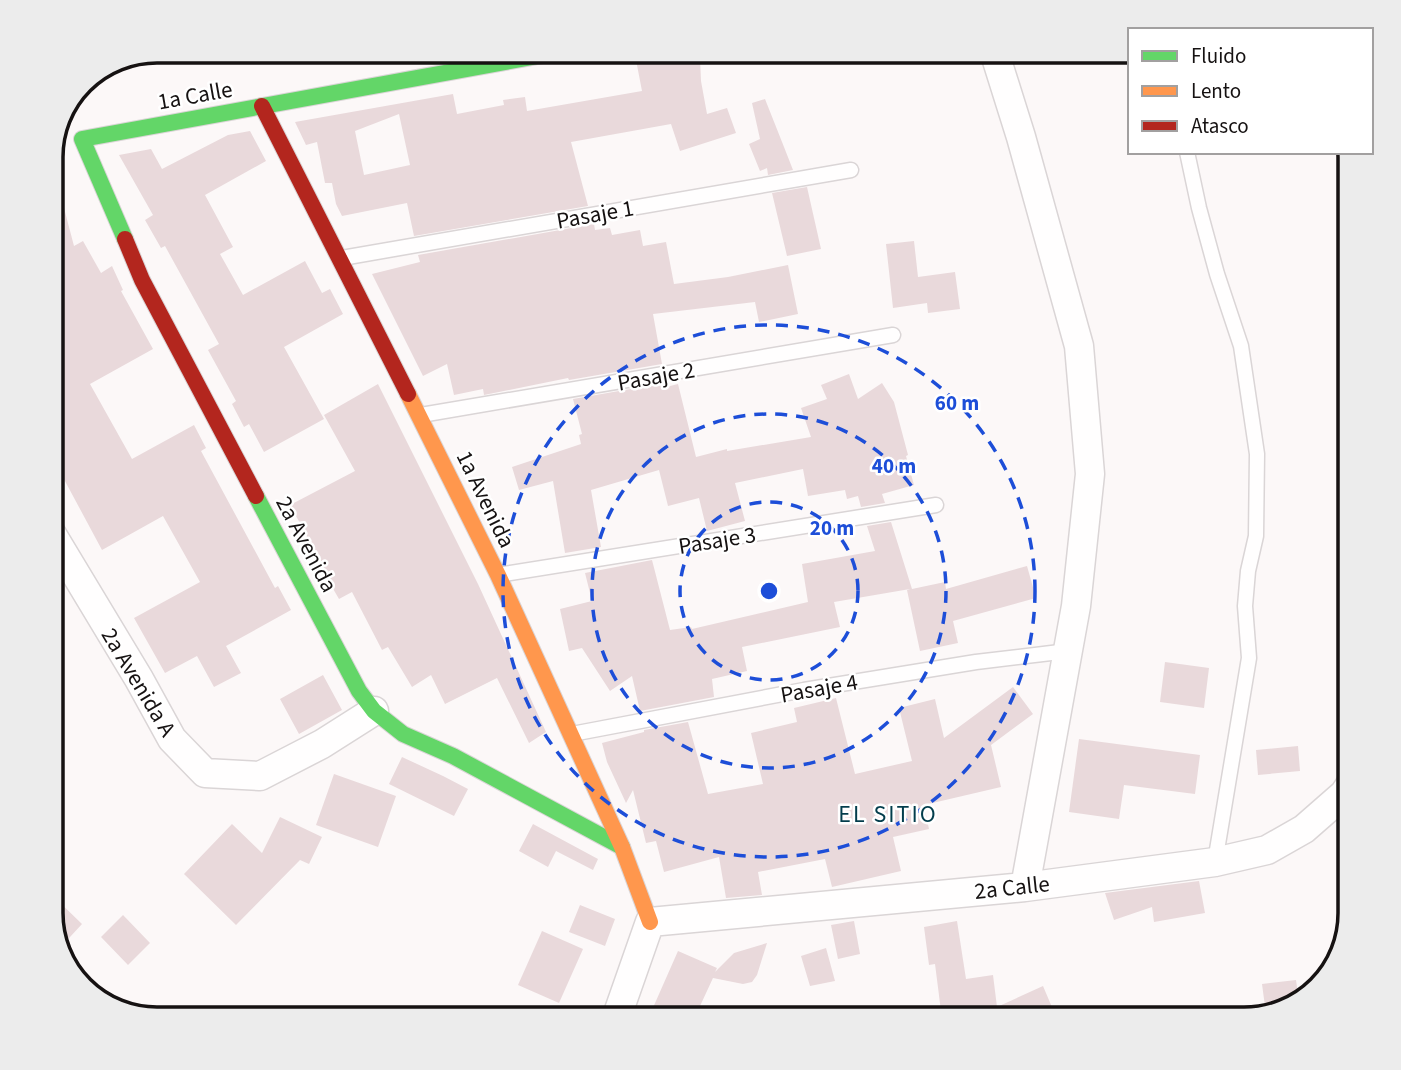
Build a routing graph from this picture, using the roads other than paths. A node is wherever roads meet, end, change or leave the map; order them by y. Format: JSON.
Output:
{"nodes":[{"id":1,"x":499,"y":63,"type":"edge"},
{"id":2,"x":998,"y":63,"type":"edge"},
{"id":3,"x":262,"y":106,"type":"junction"},
{"id":4,"x":82,"y":139,"type":"joint"},
{"id":5,"x":1187,"y":154,"type":"edge"},
{"id":6,"x":851,"y":170,"type":"dead end"},
{"id":7,"x":340,"y":258,"type":"junction"},
{"id":8,"x":893,"y":335,"type":"dead end"},
{"id":9,"x":419,"y":416,"type":"junction"},
{"id":10,"x":936,"y":505,"type":"dead end"},
{"id":11,"x":63,"y":554,"type":"edge"},
{"id":12,"x":498,"y":575,"type":"junction"},
{"id":13,"x":1068,"y":651,"type":"junction"},
{"id":14,"x":374,"y":710,"type":"junction"},
{"id":15,"x":571,"y":734,"type":"junction"},
{"id":16,"x":1338,"y":799,"type":"edge"},
{"id":17,"x":622,"y":847,"type":"junction"},
{"id":18,"x":1215,"y":862,"type":"junction"},
{"id":19,"x":1025,"y":887,"type":"junction"},
{"id":20,"x":650,"y":922,"type":"junction"},
{"id":21,"x":620,"y":1007,"type":"edge"}],
"edges":[{"from":1,"to":3,"type":"street","name":"1a Calle"},
{"from":2,"to":13,"type":"street"},
{"from":3,"to":4,"type":"street","name":"1a Calle"},
{"from":3,"to":7,"type":"street","name":"1a Avenida"},
{"from":4,"to":14,"type":"street","name":"2a Avenida"},
{"from":5,"to":18,"type":"lane"},
{"from":6,"to":7,"type":"lane","name":"Pasaje 1"},
{"from":7,"to":9,"type":"street","name":"1a Avenida"},
{"from":8,"to":9,"type":"lane","name":"Pasaje 2"},
{"from":9,"to":12,"type":"street","name":"1a Avenida"},
{"from":10,"to":12,"type":"lane","name":"Pasaje 3"},
{"from":11,"to":14,"type":"street","name":"2a Avenida A"},
{"from":12,"to":15,"type":"street","name":"1a Avenida"},
{"from":13,"to":15,"type":"lane","name":"Pasaje 4"},
{"from":13,"to":19,"type":"street"},
{"from":14,"to":17,"type":"street","name":"2a Avenida"},
{"from":15,"to":17,"type":"street","name":"1a Avenida"},
{"from":16,"to":18,"type":"street","name":"2a Calle"},
{"from":17,"to":20,"type":"street","name":"1a Avenida"},
{"from":18,"to":19,"type":"street","name":"2a Calle"},
{"from":19,"to":20,"type":"street","name":"2a Calle"},
{"from":20,"to":21,"type":"street"}]}
